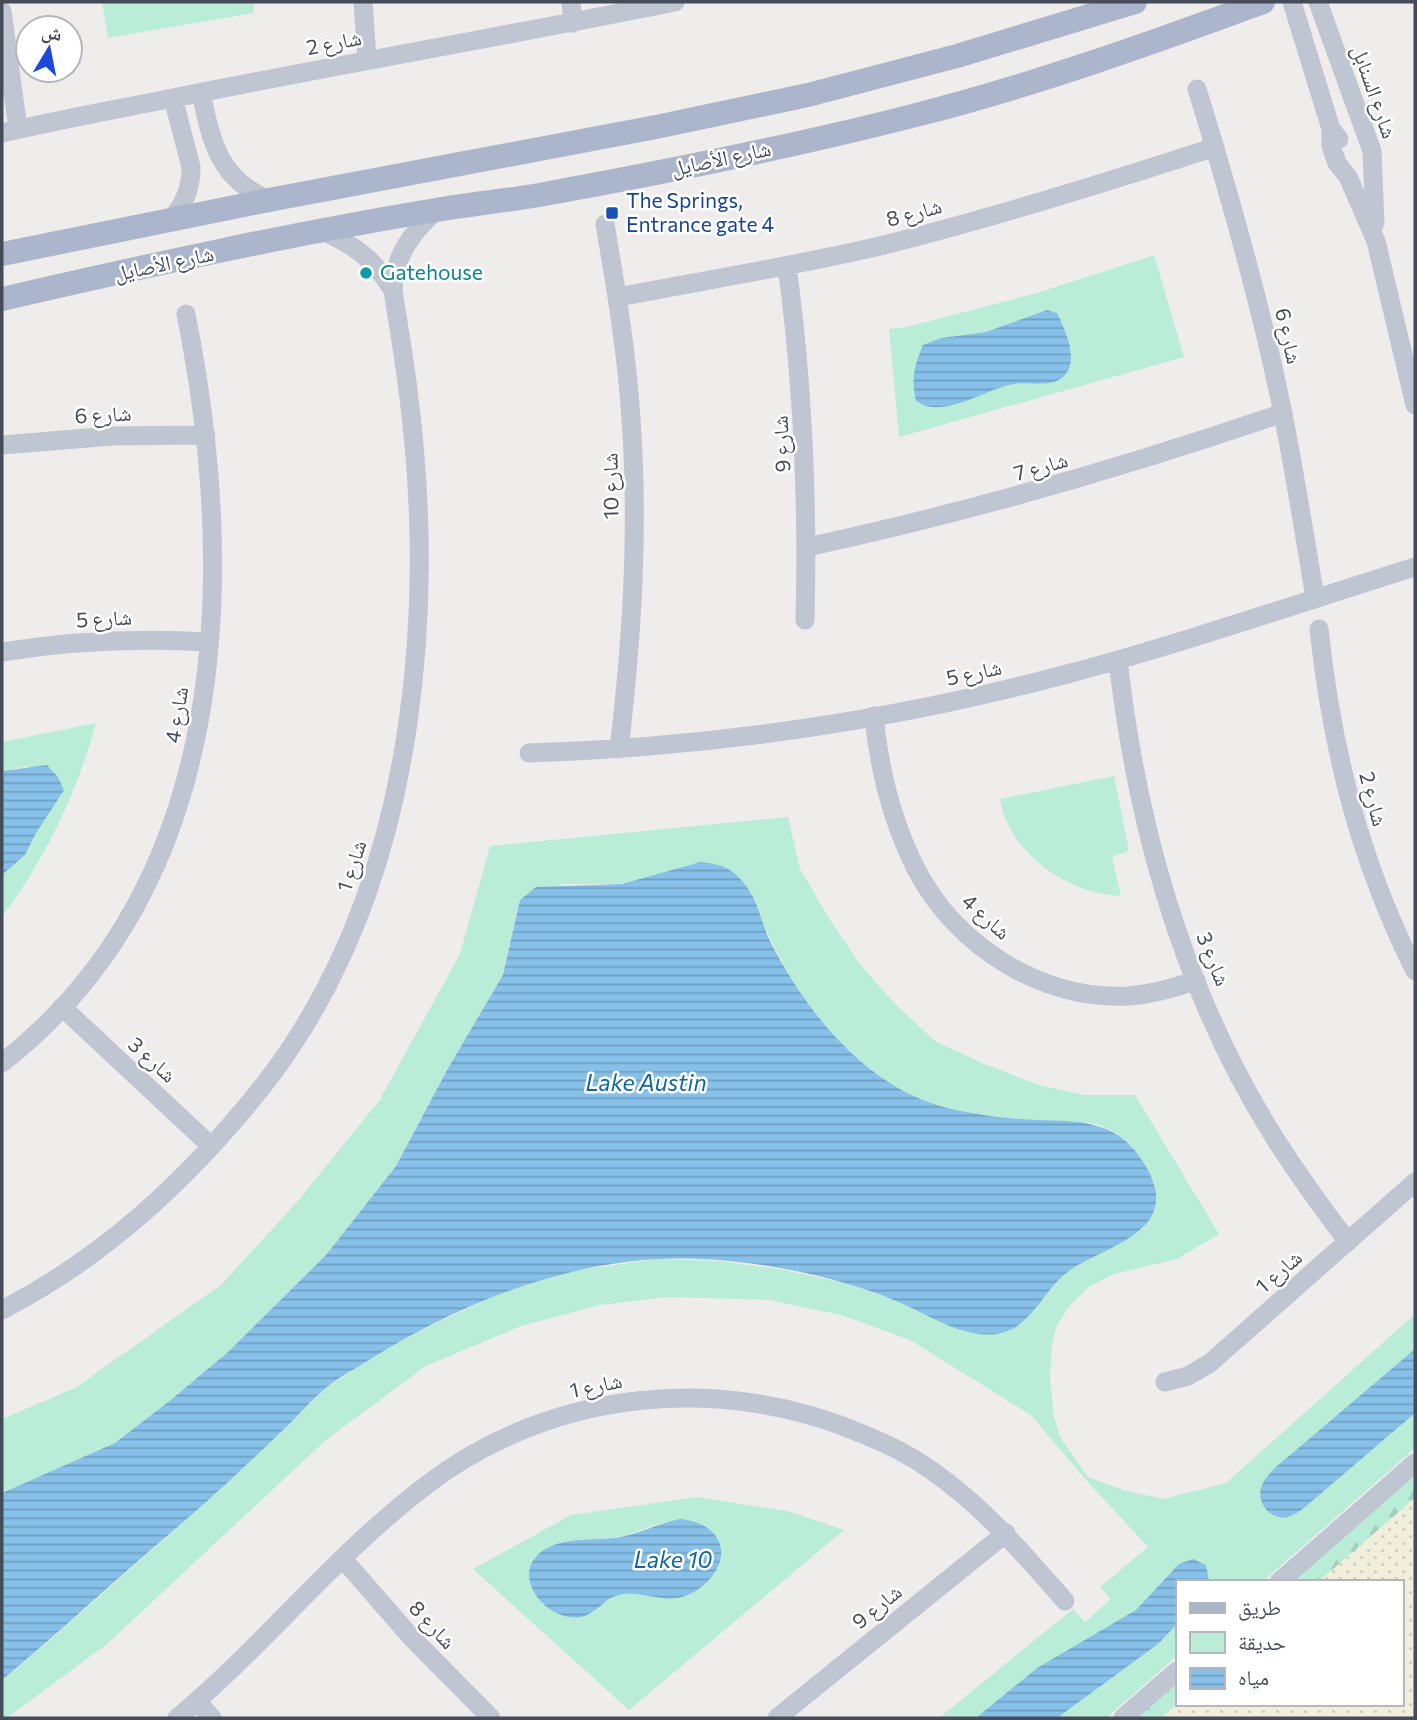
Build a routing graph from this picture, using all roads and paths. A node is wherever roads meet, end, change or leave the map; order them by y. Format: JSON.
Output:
{"nodes":[{"id":1,"x":363,"y":2,"type":"edge"},
{"id":2,"x":571,"y":2,"type":"edge"},
{"id":3,"x":675,"y":2,"type":"edge"},
{"id":4,"x":1135,"y":2,"type":"edge"},
{"id":5,"x":1263,"y":2,"type":"edge"},
{"id":6,"x":1292,"y":2,"type":"edge"},
{"id":7,"x":1318,"y":2,"type":"edge"},
{"id":8,"x":2,"y":11,"type":"edge"},
{"id":9,"x":573,"y":23,"type":"junction"},
{"id":10,"x":367,"y":60,"type":"junction"},
{"id":11,"x":1197,"y":89,"type":"dead end"},
{"id":12,"x":207,"y":91,"type":"junction"},
{"id":13,"x":173,"y":98,"type":"junction"},
{"id":14,"x":10,"y":131,"type":"edge"},
{"id":15,"x":1214,"y":147,"type":"junction"},
{"id":16,"x":222,"y":160,"type":"junction"},
{"id":17,"x":191,"y":167,"type":"junction"},
{"id":18,"x":1374,"y":170,"type":"junction"},
{"id":19,"x":1348,"y":177,"type":"junction"},
{"id":20,"x":268,"y":200,"type":"junction"},
{"id":21,"x":437,"y":210,"type":"junction"},
{"id":22,"x":171,"y":219,"type":"junction"},
{"id":23,"x":605,"y":224,"type":"dead end"},
{"id":24,"x":323,"y":231,"type":"junction"},
{"id":25,"x":1377,"y":241,"type":"junction"},
{"id":26,"x":2,"y":254,"type":"edge"},
{"id":27,"x":787,"y":266,"type":"junction"},
{"id":28,"x":393,"y":290,"type":"junction"},
{"id":29,"x":618,"y":297,"type":"junction"},
{"id":30,"x":2,"y":299,"type":"edge"},
{"id":31,"x":186,"y":314,"type":"dead end"},
{"id":32,"x":1415,"y":405,"type":"edge"},
{"id":33,"x":1283,"y":413,"type":"junction"},
{"id":34,"x":206,"y":435,"type":"junction"},
{"id":35,"x":2,"y":445,"type":"edge"},
{"id":36,"x":807,"y":547,"type":"junction"},
{"id":37,"x":1415,"y":567,"type":"edge"},
{"id":38,"x":1315,"y":598,"type":"junction"},
{"id":39,"x":805,"y":620,"type":"dead end"},
{"id":40,"x":1320,"y":629,"type":"dead end"},
{"id":41,"x":209,"y":642,"type":"junction"},
{"id":42,"x":2,"y":652,"type":"edge"},
{"id":43,"x":1118,"y":660,"type":"junction"},
{"id":44,"x":874,"y":716,"type":"junction"},
{"id":45,"x":620,"y":749,"type":"junction"},
{"id":46,"x":529,"y":753,"type":"dead end"},
{"id":47,"x":1415,"y":971,"type":"edge"},
{"id":48,"x":1196,"y":979,"type":"junction"},
{"id":49,"x":62,"y":1007,"type":"junction"},
{"id":50,"x":2,"y":1063,"type":"edge"},
{"id":51,"x":211,"y":1146,"type":"junction"},
{"id":52,"x":1415,"y":1182,"type":"edge"},
{"id":53,"x":1348,"y":1242,"type":"junction"},
{"id":54,"x":2,"y":1310,"type":"edge"},
{"id":55,"x":1165,"y":1382,"type":"dead end"},
{"id":56,"x":1415,"y":1463,"type":"edge"},
{"id":57,"x":1006,"y":1533,"type":"junction"},
{"id":58,"x":343,"y":1559,"type":"junction"},
{"id":59,"x":1281,"y":1580,"type":"edge"},
{"id":60,"x":1065,"y":1601,"type":"dead end"},
{"id":61,"x":1176,"y":1672,"type":"edge"},
{"id":62,"x":197,"y":1701,"type":"junction"},
{"id":63,"x":177,"y":1718,"type":"edge"},
{"id":64,"x":212,"y":1718,"type":"edge"},
{"id":65,"x":491,"y":1718,"type":"edge"},
{"id":66,"x":777,"y":1718,"type":"edge"},
{"id":67,"x":1123,"y":1718,"type":"edge"}],
"edges":[{"from":1,"to":10,"type":"street"},
{"from":2,"to":9,"type":"street"},
{"from":3,"to":9,"type":"street","name":"شارع 2"},
{"from":4,"to":20,"type":"main road","name":"شارع الأصايل"},
{"from":5,"to":21,"type":"main road","name":"شارع الأصايل"},
{"from":6,"to":19,"type":"street","name":"شارع السنابل"},
{"from":7,"to":18,"type":"street","name":"شارع السنابل"},
{"from":8,"to":14,"type":"street"},
{"from":9,"to":10,"type":"street","name":"شارع 2"},
{"from":10,"to":12,"type":"street","name":"شارع 2"},
{"from":11,"to":15,"type":"street","name":"شارع 6"},
{"from":12,"to":13,"type":"street","name":"شارع 2"},
{"from":12,"to":16,"type":"street"},
{"from":13,"to":14,"type":"street","name":"شارع 2"},
{"from":13,"to":17,"type":"street"},
{"from":15,"to":27,"type":"street","name":"شارع 8"},
{"from":15,"to":33,"type":"street","name":"شارع 6"},
{"from":16,"to":17,"type":"street"},
{"from":16,"to":20,"type":"street"},
{"from":17,"to":22,"type":"street"},
{"from":18,"to":19,"type":"street"},
{"from":18,"to":25,"type":"street","name":"شارع السنابل"},
{"from":19,"to":25,"type":"street","name":"شارع السنابل"},
{"from":20,"to":22,"type":"main road","name":"شارع الأصايل"},
{"from":21,"to":24,"type":"main road","name":"شارع الأصايل"},
{"from":21,"to":28,"type":"street","name":"شارع 1"},
{"from":22,"to":26,"type":"main road","name":"شارع الأصايل"},
{"from":23,"to":29,"type":"street","name":"شارع 10"},
{"from":24,"to":28,"type":"street","name":"شارع 1"},
{"from":24,"to":30,"type":"main road","name":"شارع الأصايل"},
{"from":25,"to":32,"type":"street","name":"شارع السنابل"},
{"from":27,"to":29,"type":"street","name":"شارع 8"},
{"from":27,"to":36,"type":"street","name":"شارع 9"},
{"from":28,"to":51,"type":"street","name":"شارع 1"},
{"from":29,"to":45,"type":"street","name":"شارع 10"},
{"from":31,"to":34,"type":"street","name":"شارع 4"},
{"from":33,"to":36,"type":"street","name":"شارع 7"},
{"from":33,"to":38,"type":"street","name":"شارع 6"},
{"from":34,"to":35,"type":"street","name":"شارع 6"},
{"from":34,"to":41,"type":"street","name":"شارع 4"},
{"from":36,"to":39,"type":"street","name":"شارع 9"},
{"from":37,"to":38,"type":"street","name":"شارع 5"},
{"from":38,"to":43,"type":"street","name":"شارع 5"},
{"from":40,"to":47,"type":"street","name":"شارع 2"},
{"from":41,"to":42,"type":"street","name":"شارع 5"},
{"from":41,"to":49,"type":"street","name":"شارع 4"},
{"from":43,"to":44,"type":"street","name":"شارع 5"},
{"from":43,"to":48,"type":"street","name":"شارع 3"},
{"from":44,"to":45,"type":"street","name":"شارع 5"},
{"from":44,"to":48,"type":"street","name":"شارع 4"},
{"from":45,"to":46,"type":"street","name":"شارع 5"},
{"from":48,"to":53,"type":"street","name":"شارع 3"},
{"from":49,"to":50,"type":"street","name":"شارع 4"},
{"from":49,"to":51,"type":"street","name":"شارع 3"},
{"from":51,"to":54,"type":"street","name":"شارع 1"},
{"from":52,"to":53,"type":"street","name":"شارع 1"},
{"from":53,"to":55,"type":"street","name":"شارع 1"},
{"from":56,"to":59,"type":"street"},
{"from":57,"to":58,"type":"street","name":"شارع 1"},
{"from":57,"to":60,"type":"street","name":"شارع 1"},
{"from":57,"to":66,"type":"street","name":"شارع 9"},
{"from":58,"to":62,"type":"street","name":"شارع 1"},
{"from":58,"to":65,"type":"street","name":"شارع 8"},
{"from":61,"to":67,"type":"street"},
{"from":62,"to":63,"type":"street","name":"شارع 1"},
{"from":62,"to":64,"type":"street"}]}
